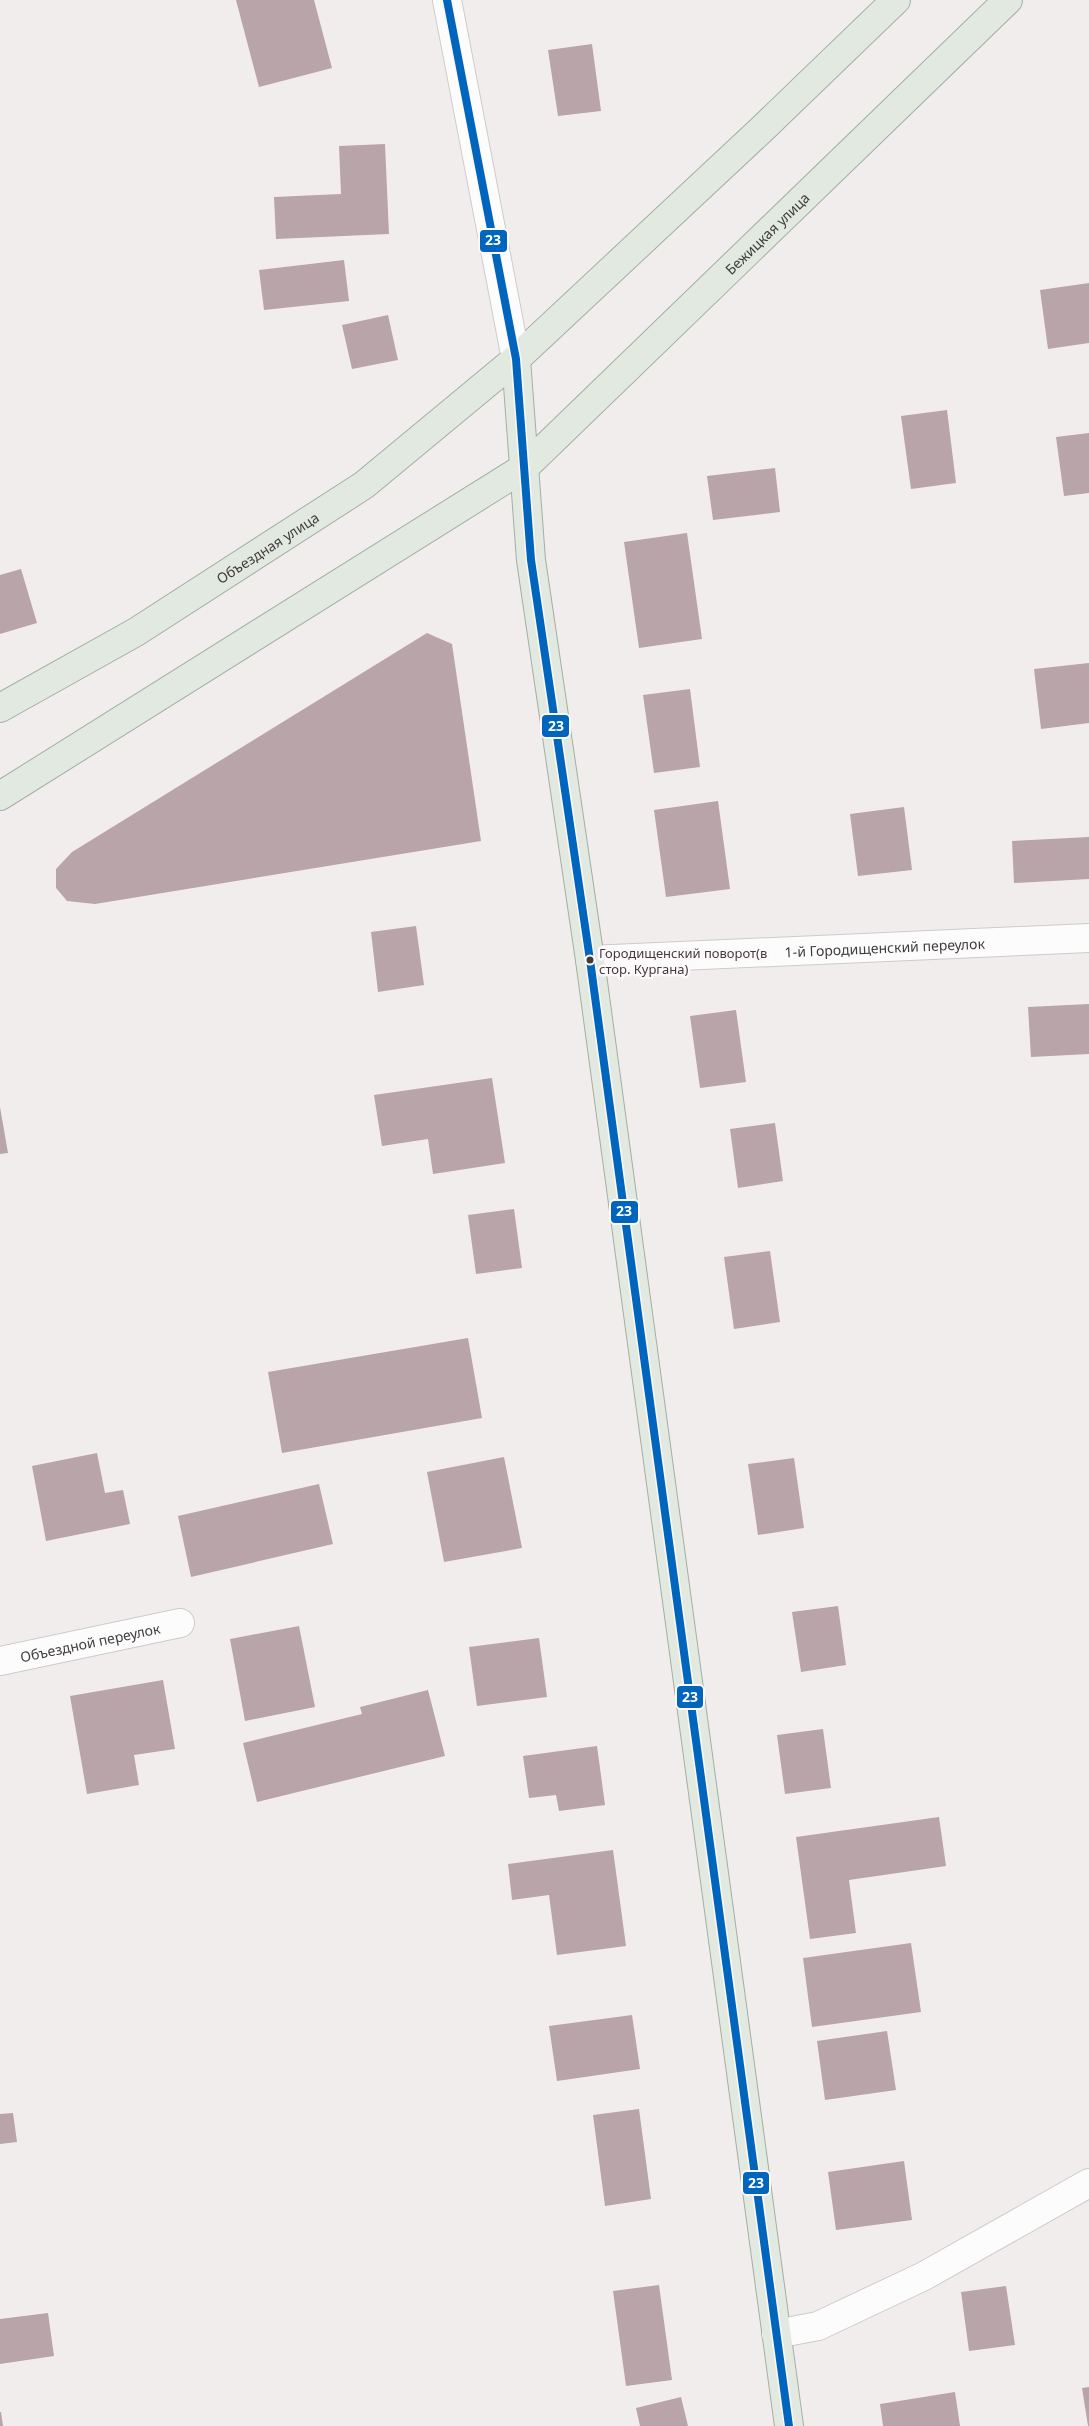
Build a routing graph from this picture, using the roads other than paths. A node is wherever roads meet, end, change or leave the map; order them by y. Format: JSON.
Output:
{"nodes":[{"id":1,"x":447,"y":0,"type":"edge"},
{"id":2,"x":896,"y":0,"type":"edge"},
{"id":3,"x":1008,"y":0,"type":"edge"},
{"id":4,"x":516,"y":358,"type":"junction"},
{"id":5,"x":525,"y":467,"type":"junction"},
{"id":6,"x":0,"y":708,"type":"edge"},
{"id":7,"x":0,"y":796,"type":"edge"},
{"id":8,"x":1089,"y":938,"type":"edge"},
{"id":9,"x":590,"y":960,"type":"junction"},
{"id":10,"x":180,"y":1623,"type":"dead end"},
{"id":11,"x":0,"y":1661,"type":"edge"},
{"id":12,"x":1089,"y":2183,"type":"edge"},
{"id":13,"x":776,"y":2334,"type":"junction"},
{"id":14,"x":789,"y":2426,"type":"edge"}],
"edges":[{"from":1,"to":4,"type":"street"},
{"from":2,"to":4,"type":"main road"},
{"from":3,"to":5,"type":"main road","name":"Бежицкая улица"},
{"from":4,"to":5,"type":"main road"},
{"from":4,"to":6,"type":"main road","name":"Объездная улица"},
{"from":5,"to":7,"type":"main road"},
{"from":5,"to":9,"type":"main road"},
{"from":8,"to":9,"type":"street","name":"1-й Городищенский переулок"},
{"from":9,"to":13,"type":"main road"},
{"from":10,"to":11,"type":"street","name":"Объездной переулок"},
{"from":12,"to":13,"type":"street"},
{"from":13,"to":14,"type":"main road"}]}
